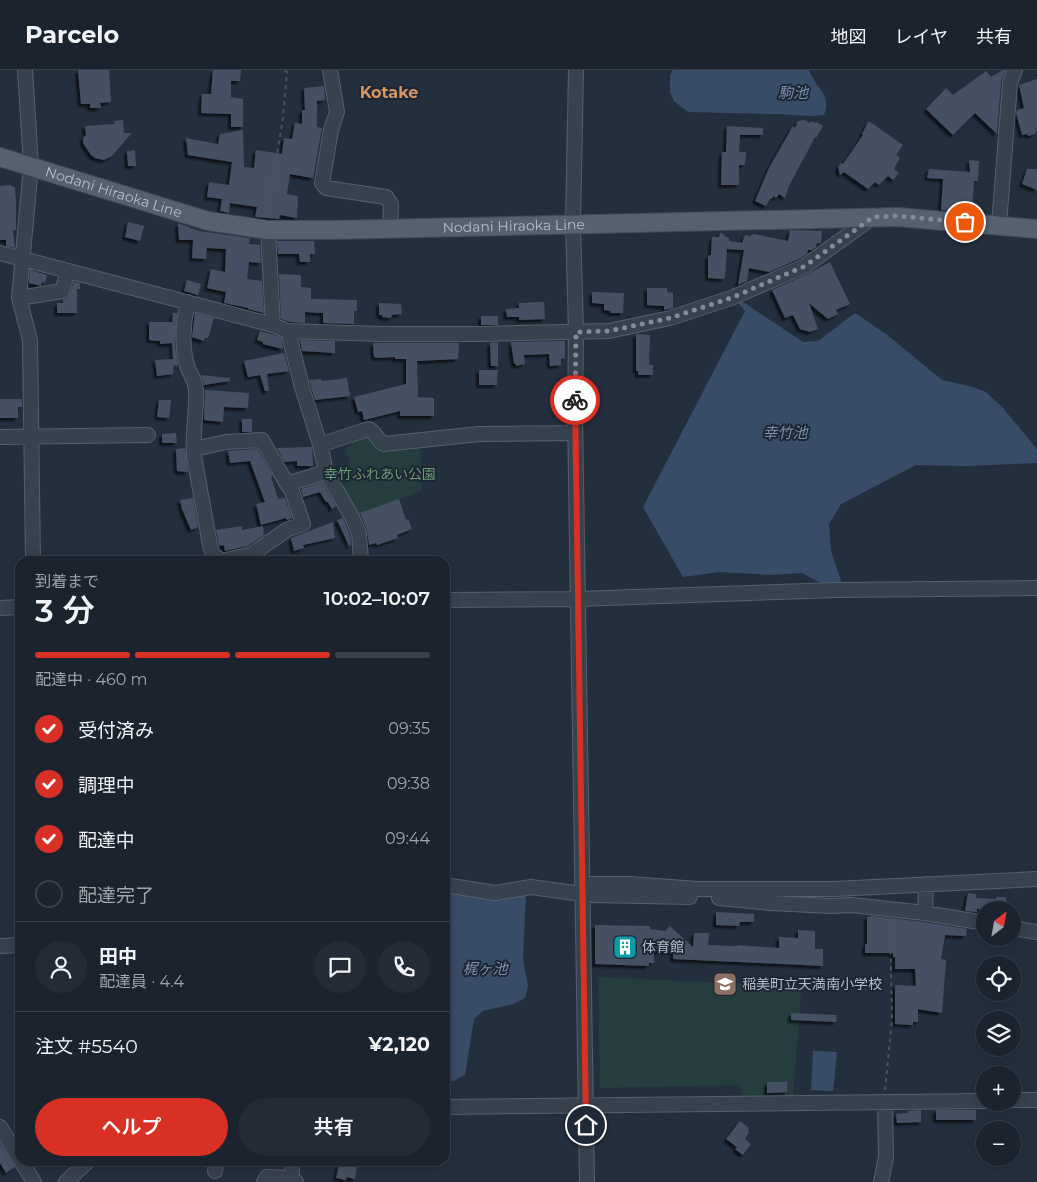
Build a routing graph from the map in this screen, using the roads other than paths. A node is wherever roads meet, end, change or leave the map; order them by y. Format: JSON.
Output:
{"nodes":[{"id":1,"x":25,"y":70,"type":"edge"},
{"id":2,"x":330,"y":70,"type":"edge"},
{"id":3,"x":576,"y":70,"type":"edge"},
{"id":4,"x":1015,"y":70,"type":"edge"},
{"id":5,"x":0,"y":156,"type":"edge"},
{"id":6,"x":31,"y":166,"type":"junction"},
{"id":7,"x":873,"y":217,"type":"junction"},
{"id":8,"x":573,"y":224,"type":"junction"},
{"id":9,"x":999,"y":225,"type":"junction"},
{"id":10,"x":390,"y":229,"type":"junction"},
{"id":11,"x":1037,"y":229,"type":"edge"},
{"id":12,"x":268,"y":230,"type":"junction"},
{"id":13,"x":0,"y":253,"type":"edge"},
{"id":14,"x":22,"y":259,"type":"junction"},
{"id":15,"x":68,"y":271,"type":"junction"},
{"id":16,"x":19,"y":298,"type":"junction"},
{"id":17,"x":188,"y":302,"type":"junction"},
{"id":18,"x":273,"y":326,"type":"junction"},
{"id":19,"x":288,"y":332,"type":"junction"},
{"id":20,"x":576,"y":332,"type":"junction"},
{"id":21,"x":575,"y":433,"type":"junction"},
{"id":22,"x":148,"y":435,"type":"dead end"},
{"id":23,"x":0,"y":436,"type":"edge"},
{"id":24,"x":32,"y":436,"type":"junction"},
{"id":25,"x":320,"y":446,"type":"junction"},
{"id":26,"x":194,"y":449,"type":"junction"},
{"id":27,"x":326,"y":472,"type":"junction"},
{"id":28,"x":287,"y":484,"type":"junction"},
{"id":29,"x":34,"y":556,"type":"edge"},
{"id":30,"x":214,"y":556,"type":"edge"},
{"id":31,"x":243,"y":556,"type":"edge"},
{"id":32,"x":361,"y":556,"type":"edge"},
{"id":33,"x":1037,"y":588,"type":"edge"},
{"id":34,"x":577,"y":599,"type":"junction"},
{"id":35,"x":450,"y":600,"type":"edge"},
{"id":36,"x":15,"y":607,"type":"edge"},
{"id":37,"x":0,"y":608,"type":"edge"},
{"id":38,"x":1037,"y":878,"type":"edge"},
{"id":39,"x":926,"y":884,"type":"junction"},
{"id":40,"x":450,"y":885,"type":"edge"},
{"id":41,"x":586,"y":891,"type":"junction"},
{"id":42,"x":925,"y":914,"type":"junction"},
{"id":43,"x":976,"y":922,"type":"edge"},
{"id":44,"x":1021,"y":929,"type":"edge"},
{"id":45,"x":1037,"y":932,"type":"edge"},
{"id":46,"x":15,"y":945,"type":"edge"},
{"id":47,"x":0,"y":946,"type":"edge"},
{"id":48,"x":1021,"y":1100,"type":"edge"},
{"id":49,"x":1037,"y":1100,"type":"edge"},
{"id":50,"x":976,"y":1101,"type":"edge"},
{"id":51,"x":885,"y":1102,"type":"junction"},
{"id":52,"x":586,"y":1106,"type":"junction"},
{"id":53,"x":450,"y":1107,"type":"edge"},
{"id":54,"x":0,"y":1127,"type":"edge"},
{"id":55,"x":15,"y":1152,"type":"edge"},
{"id":56,"x":23,"y":1166,"type":"edge"},
{"id":57,"x":83,"y":1166,"type":"edge"},
{"id":58,"x":293,"y":1166,"type":"edge"},
{"id":59,"x":294,"y":1180,"type":"edge"},
{"id":60,"x":34,"y":1182,"type":"edge"},
{"id":61,"x":66,"y":1182,"type":"edge"},
{"id":62,"x":264,"y":1182,"type":"edge"},
{"id":63,"x":586,"y":1182,"type":"edge"},
{"id":64,"x":881,"y":1182,"type":"edge"}],
"edges":[{"from":1,"to":6,"type":"street"},
{"from":2,"to":10,"type":"street"},
{"from":3,"to":8,"type":"street"},
{"from":4,"to":9,"type":"street"},
{"from":5,"to":6,"type":"main road","name":"Nodani Hiraoka Line"},
{"from":6,"to":12,"type":"main road","name":"Nodani Hiraoka Line"},
{"from":6,"to":14,"type":"street"},
{"from":7,"to":8,"type":"main road","name":"Nodani Hiraoka Line"},
{"from":7,"to":9,"type":"main road","name":"Nodani Hiraoka Line"},
{"from":7,"to":20,"type":"street"},
{"from":8,"to":10,"type":"main road","name":"Nodani Hiraoka Line"},
{"from":8,"to":20,"type":"street"},
{"from":9,"to":11,"type":"main road","name":"Nodani Hiraoka Line"},
{"from":10,"to":12,"type":"main road","name":"Nodani Hiraoka Line"},
{"from":12,"to":18,"type":"street"},
{"from":13,"to":14,"type":"street"},
{"from":14,"to":15,"type":"street"},
{"from":14,"to":16,"type":"street"},
{"from":15,"to":16,"type":"street"},
{"from":15,"to":17,"type":"street"},
{"from":16,"to":24,"type":"street"},
{"from":17,"to":18,"type":"street"},
{"from":17,"to":26,"type":"street"},
{"from":18,"to":19,"type":"street"},
{"from":19,"to":20,"type":"street"},
{"from":19,"to":25,"type":"street"},
{"from":20,"to":21,"type":"street"},
{"from":21,"to":25,"type":"street"},
{"from":21,"to":34,"type":"street"},
{"from":22,"to":24,"type":"street"},
{"from":23,"to":24,"type":"street"},
{"from":24,"to":29,"type":"street"},
{"from":25,"to":27,"type":"street"},
{"from":26,"to":28,"type":"street"},
{"from":26,"to":30,"type":"street"},
{"from":27,"to":28,"type":"street"},
{"from":27,"to":32,"type":"street"},
{"from":28,"to":31,"type":"street"},
{"from":33,"to":34,"type":"street"},
{"from":34,"to":35,"type":"street"},
{"from":34,"to":41,"type":"street"},
{"from":36,"to":37,"type":"street"},
{"from":38,"to":39,"type":"street"},
{"from":39,"to":41,"type":"street"},
{"from":39,"to":42,"type":"street"},
{"from":40,"to":41,"type":"street"},
{"from":41,"to":42,"type":"street"},
{"from":41,"to":52,"type":"street"},
{"from":42,"to":43,"type":"street"},
{"from":44,"to":45,"type":"street"},
{"from":46,"to":47,"type":"street"},
{"from":48,"to":49,"type":"street"},
{"from":50,"to":51,"type":"street"},
{"from":51,"to":52,"type":"street"},
{"from":51,"to":64,"type":"street"},
{"from":52,"to":53,"type":"street"},
{"from":52,"to":63,"type":"street"},
{"from":54,"to":55,"type":"street"},
{"from":56,"to":60,"type":"street"},
{"from":57,"to":61,"type":"street"},
{"from":58,"to":59,"type":"street"},
{"from":59,"to":62,"type":"street"}]}
